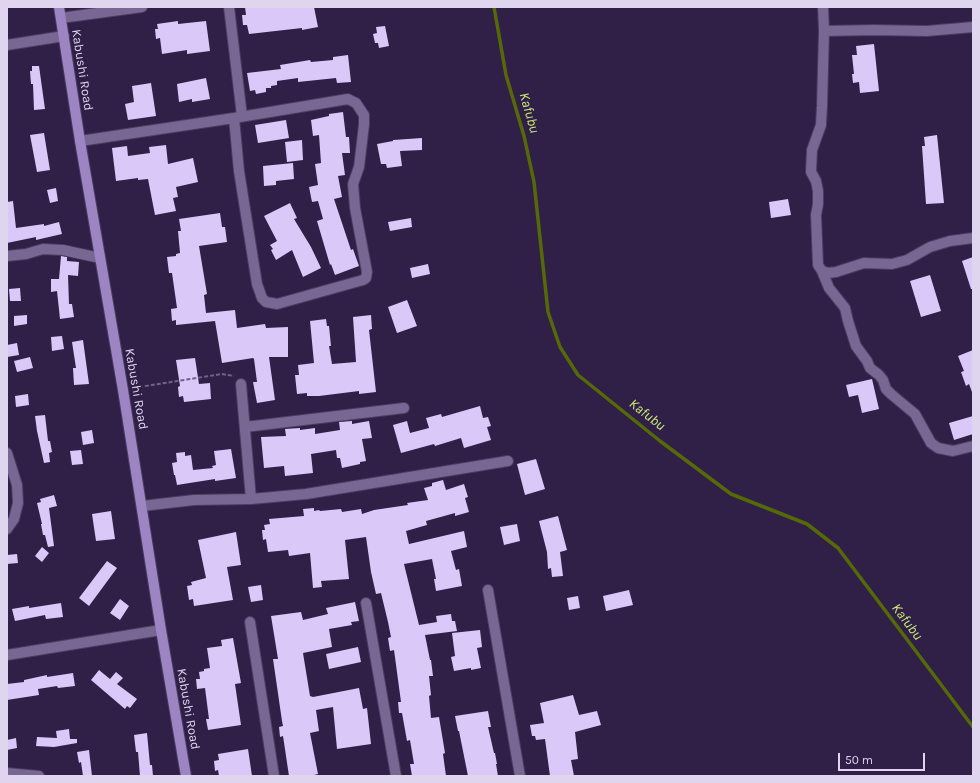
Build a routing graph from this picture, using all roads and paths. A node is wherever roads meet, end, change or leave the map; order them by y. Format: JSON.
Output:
{"nodes":[{"id":1,"x":59,"y":7,"type":"edge"},
{"id":2,"x":142,"y":7,"type":"edge"},
{"id":3,"x":229,"y":7,"type":"edge"},
{"id":4,"x":823,"y":7,"type":"edge"},
{"id":5,"x":61,"y":18,"type":"junction"},
{"id":6,"x":973,"y":26,"type":"edge"},
{"id":7,"x":824,"y":31,"type":"junction"},
{"id":8,"x":64,"y":36,"type":"junction"},
{"id":9,"x":7,"y":45,"type":"edge"},
{"id":10,"x":238,"y":117,"type":"junction"},
{"id":11,"x":80,"y":140,"type":"junction"},
{"id":12,"x":973,"y":238,"type":"edge"},
{"id":13,"x":7,"y":256,"type":"edge"},
{"id":14,"x":100,"y":258,"type":"junction"},
{"id":15,"x":822,"y":271,"type":"junction"},
{"id":16,"x":241,"y":384,"type":"joint"},
{"id":17,"x":123,"y":390,"type":"junction"},
{"id":18,"x":404,"y":408,"type":"dead end"},
{"id":19,"x":245,"y":427,"type":"junction"},
{"id":20,"x":973,"y":446,"type":"edge"},
{"id":21,"x":7,"y":453,"type":"edge"},
{"id":22,"x":508,"y":461,"type":"dead end"},
{"id":23,"x":251,"y":499,"type":"junction"},
{"id":24,"x":142,"y":506,"type":"junction"},
{"id":25,"x":7,"y":529,"type":"edge"},
{"id":26,"x":488,"y":590,"type":"dead end"},
{"id":27,"x":366,"y":603,"type":"dead end"},
{"id":28,"x":250,"y":622,"type":"dead end"},
{"id":29,"x":161,"y":630,"type":"junction"},
{"id":30,"x":7,"y":655,"type":"edge"},
{"id":31,"x":7,"y":773,"type":"edge"},
{"id":32,"x":39,"y":776,"type":"edge"},
{"id":33,"x":186,"y":776,"type":"edge"},
{"id":34,"x":274,"y":776,"type":"edge"},
{"id":35,"x":396,"y":776,"type":"edge"},
{"id":36,"x":520,"y":776,"type":"edge"}],
"edges":[{"from":1,"to":5,"type":"main road","name":"Kabushi Road"},
{"from":2,"to":5,"type":"street"},
{"from":3,"to":10,"type":"street"},
{"from":4,"to":7,"type":"street"},
{"from":5,"to":8,"type":"main road","name":"Kabushi Road"},
{"from":6,"to":7,"type":"street"},
{"from":7,"to":15,"type":"street"},
{"from":8,"to":9,"type":"street"},
{"from":8,"to":11,"type":"main road","name":"Kabushi Road"},
{"from":10,"to":10,"type":"street"},
{"from":10,"to":11,"type":"street"},
{"from":11,"to":14,"type":"main road","name":"Kabushi Road"},
{"from":12,"to":15,"type":"street"},
{"from":13,"to":14,"type":"street"},
{"from":14,"to":17,"type":"main road","name":"Kabushi Road"},
{"from":15,"to":20,"type":"street"},
{"from":16,"to":17,"type":"path"},
{"from":16,"to":19,"type":"street"},
{"from":17,"to":24,"type":"main road","name":"Kabushi Road"},
{"from":18,"to":19,"type":"street"},
{"from":19,"to":23,"type":"street"},
{"from":21,"to":25,"type":"street"},
{"from":22,"to":23,"type":"street"},
{"from":23,"to":24,"type":"street"},
{"from":24,"to":29,"type":"main road","name":"Kabushi Road"},
{"from":26,"to":36,"type":"street"},
{"from":27,"to":35,"type":"street"},
{"from":28,"to":34,"type":"street"},
{"from":29,"to":30,"type":"street"},
{"from":29,"to":33,"type":"main road","name":"Kabushi Road"},
{"from":31,"to":32,"type":"street"}]}
